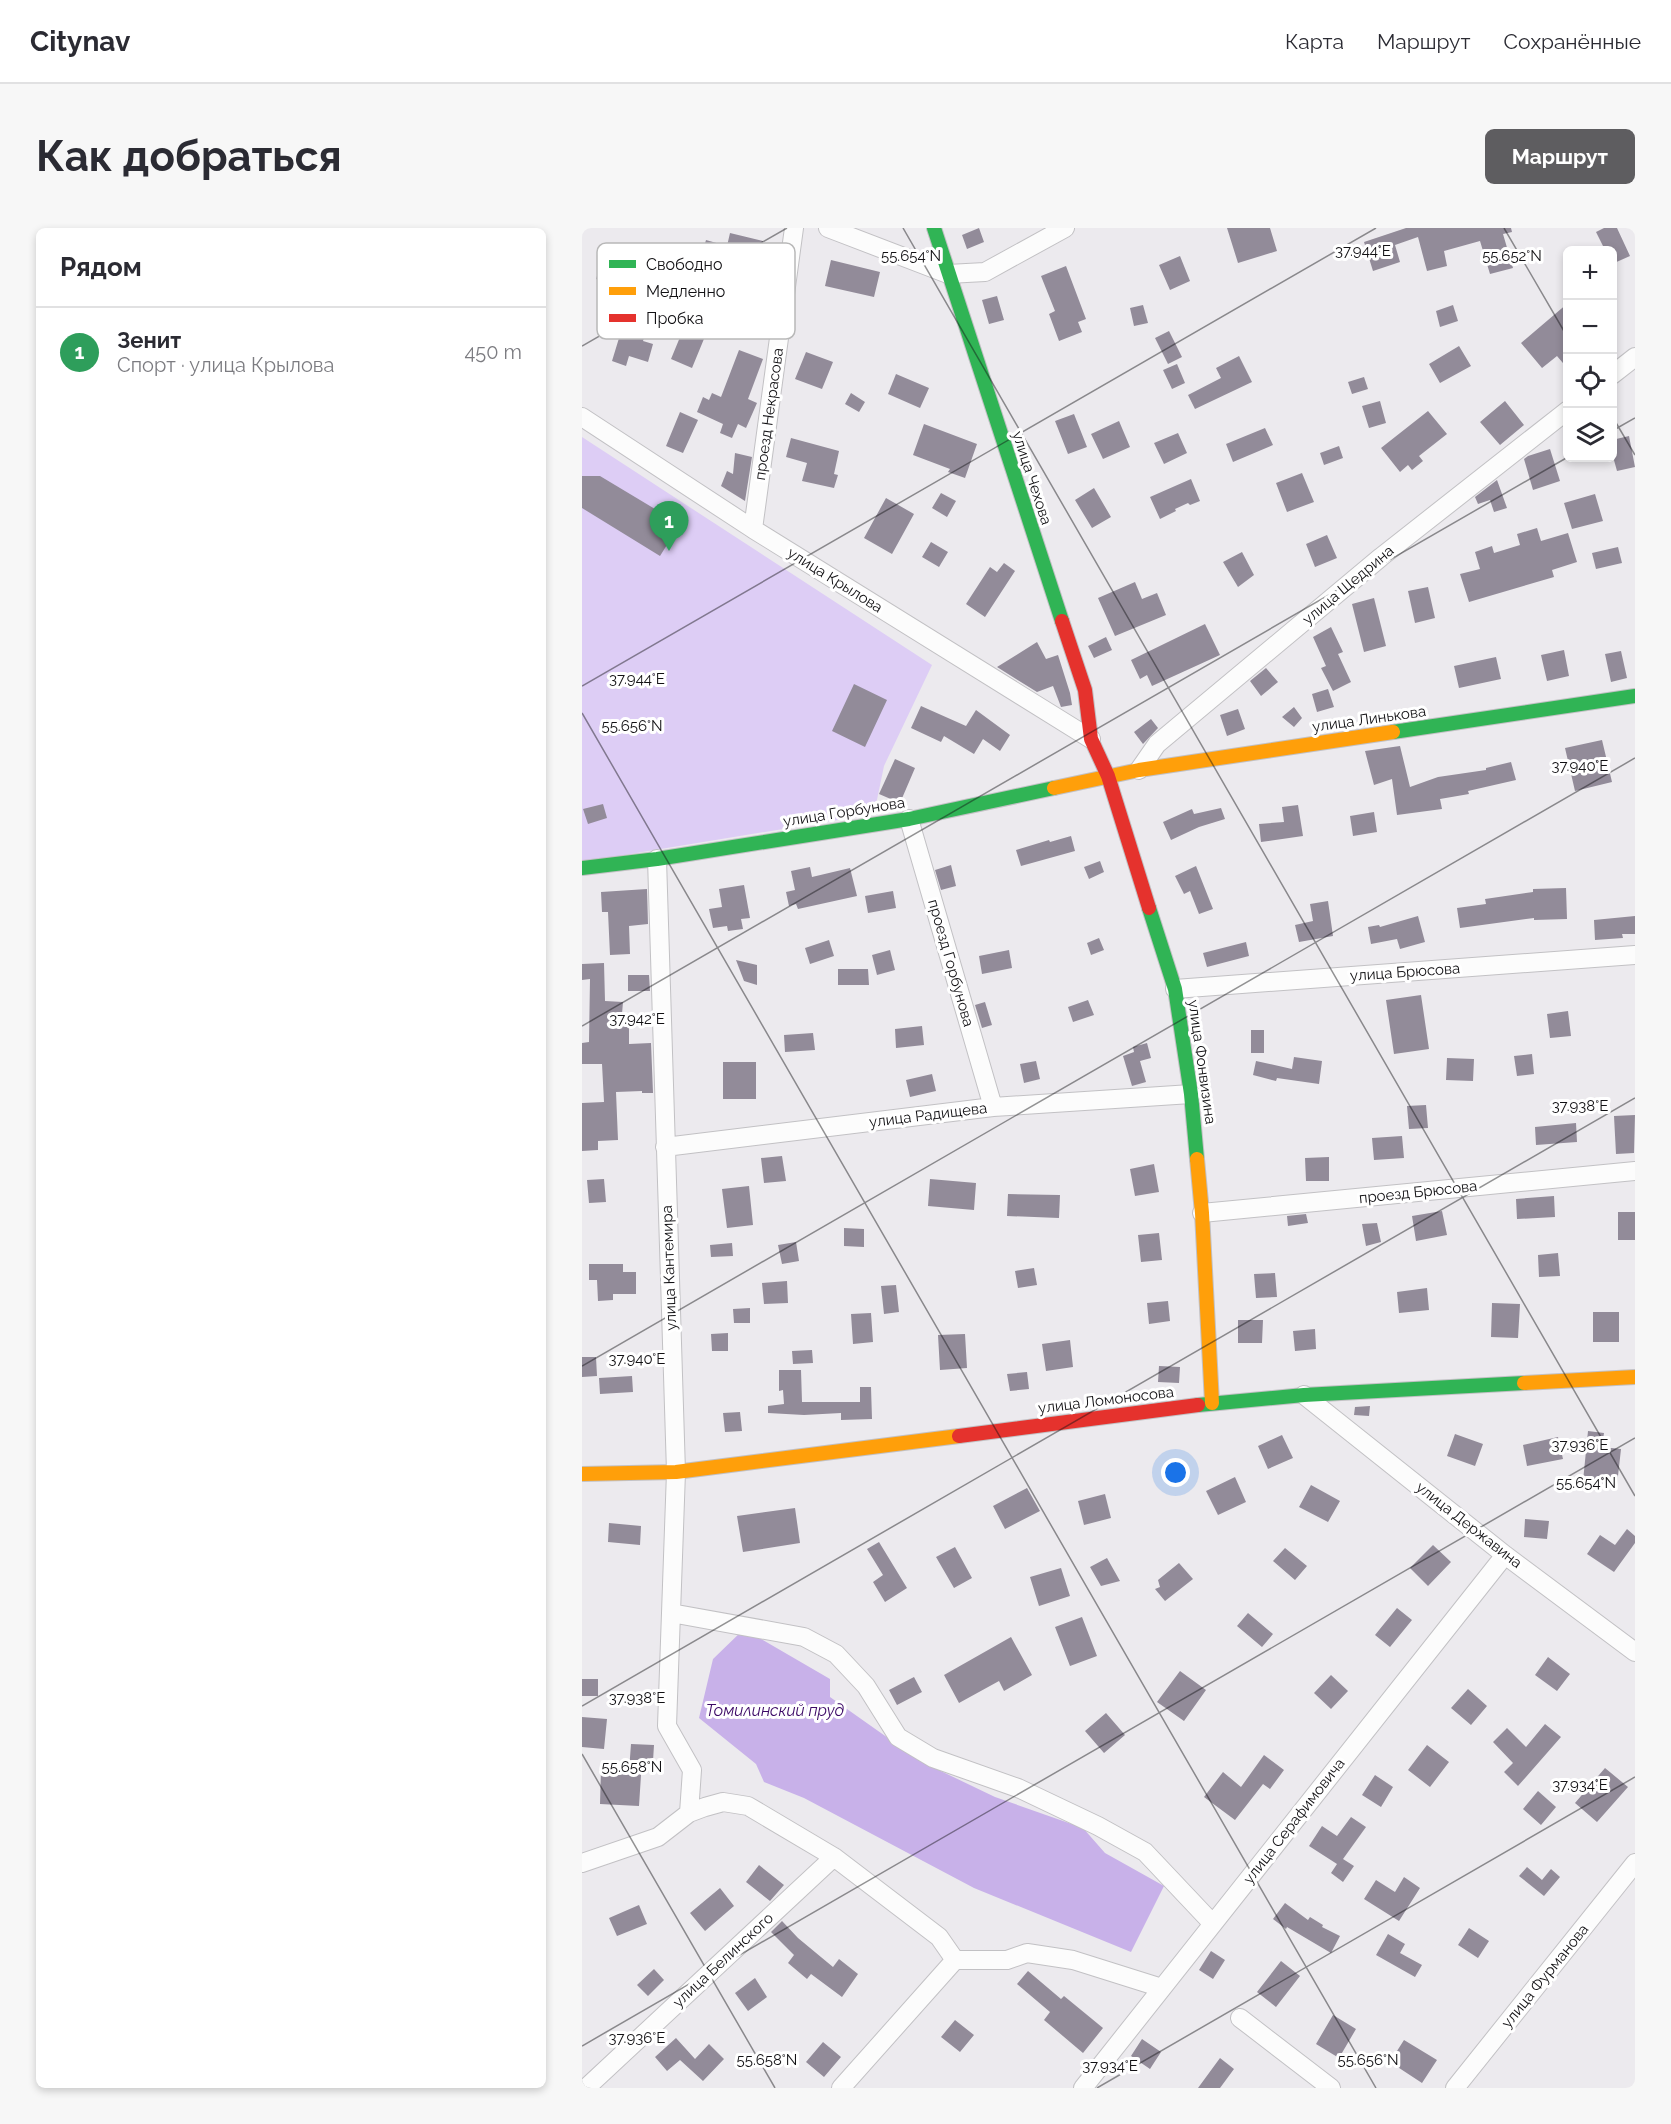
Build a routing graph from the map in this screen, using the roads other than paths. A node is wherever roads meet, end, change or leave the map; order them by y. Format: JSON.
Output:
{"nodes":[{"id":1,"x":794,"y":228,"type":"edge"},
{"id":2,"x":828,"y":228,"type":"edge"},
{"id":3,"x":934,"y":228,"type":"edge"},
{"id":4,"x":1065,"y":228,"type":"edge"},
{"id":5,"x":792,"y":243,"type":"edge"},
{"id":6,"x":948,"y":274,"type":"junction"},
{"id":7,"x":779,"y":339,"type":"edge"},
{"id":8,"x":1635,"y":357,"type":"edge"},
{"id":9,"x":1617,"y":371,"type":"edge"},
{"id":10,"x":1563,"y":414,"type":"edge"},
{"id":11,"x":582,"y":417,"type":"edge"},
{"id":12,"x":753,"y":529,"type":"junction"},
{"id":13,"x":1635,"y":696,"type":"edge"},
{"id":14,"x":1091,"y":740,"type":"junction"},
{"id":15,"x":1139,"y":770,"type":"junction"},
{"id":16,"x":1108,"y":776,"type":"junction"},
{"id":17,"x":909,"y":819,"type":"junction"},
{"id":18,"x":657,"y":859,"type":"junction"},
{"id":19,"x":582,"y":868,"type":"edge"},
{"id":20,"x":1635,"y":955,"type":"edge"},
{"id":21,"x":1175,"y":989,"type":"junction"},
{"id":22,"x":1191,"y":1094,"type":"junction"},
{"id":23,"x":993,"y":1107,"type":"junction"},
{"id":24,"x":665,"y":1147,"type":"junction"},
{"id":25,"x":1635,"y":1171,"type":"edge"},
{"id":26,"x":1202,"y":1213,"type":"junction"},
{"id":27,"x":1635,"y":1377,"type":"edge"},
{"id":28,"x":1305,"y":1395,"type":"junction"},
{"id":29,"x":1212,"y":1403,"type":"junction"},
{"id":30,"x":676,"y":1472,"type":"junction"},
{"id":31,"x":582,"y":1474,"type":"edge"},
{"id":32,"x":1505,"y":1555,"type":"junction"},
{"id":33,"x":671,"y":1613,"type":"junction"},
{"id":34,"x":1635,"y":1652,"type":"edge"},
{"id":35,"x":689,"y":1814,"type":"junction"},
{"id":36,"x":834,"y":1857,"type":"junction"},
{"id":37,"x":582,"y":1863,"type":"edge"},
{"id":38,"x":1635,"y":1863,"type":"edge"},
{"id":39,"x":1213,"y":1923,"type":"junction"},
{"id":40,"x":955,"y":1960,"type":"junction"},
{"id":41,"x":1162,"y":1988,"type":"junction"},
{"id":42,"x":1240,"y":2018,"type":"dead end"},
{"id":43,"x":586,"y":2088,"type":"edge"},
{"id":44,"x":841,"y":2088,"type":"edge"},
{"id":45,"x":1083,"y":2088,"type":"edge"},
{"id":46,"x":1331,"y":2088,"type":"edge"},
{"id":47,"x":1455,"y":2088,"type":"edge"}],
"edges":[{"from":1,"to":5,"type":"street","name":"проезд Некрасова"},
{"from":2,"to":6,"type":"street"},
{"from":3,"to":6,"type":"street","name":"улица Чехова"},
{"from":4,"to":6,"type":"street"},
{"from":6,"to":14,"type":"street","name":"улица Чехова"},
{"from":7,"to":12,"type":"street","name":"проезд Некрасова"},
{"from":8,"to":9,"type":"street"},
{"from":10,"to":15,"type":"street","name":"улица Щедрина"},
{"from":11,"to":12,"type":"street","name":"улица Крылова"},
{"from":12,"to":14,"type":"street","name":"улица Крылова"},
{"from":13,"to":15,"type":"street","name":"улица Линькова"},
{"from":14,"to":16,"type":"street","name":"улица Фонвизина"},
{"from":15,"to":16,"type":"street","name":"улица Линькова"},
{"from":16,"to":17,"type":"street","name":"улица Горбунова"},
{"from":16,"to":21,"type":"street","name":"улица Фонвизина"},
{"from":17,"to":18,"type":"street","name":"улица Горбунова"},
{"from":17,"to":23,"type":"street","name":"проезд Горбунова"},
{"from":18,"to":19,"type":"street","name":"улица Горбунова"},
{"from":18,"to":24,"type":"street","name":"улица Кантемира"},
{"from":20,"to":21,"type":"street","name":"улица Брюсова"},
{"from":21,"to":22,"type":"street","name":"улица Фонвизина"},
{"from":22,"to":23,"type":"street","name":"улица Радищева"},
{"from":22,"to":26,"type":"street","name":"улица Фонвизина"},
{"from":23,"to":24,"type":"street","name":"улица Радищева"},
{"from":24,"to":30,"type":"street","name":"улица Кантемира"},
{"from":25,"to":26,"type":"street","name":"проезд Брюсова"},
{"from":26,"to":29,"type":"street","name":"улица Фонвизина"},
{"from":27,"to":28,"type":"street","name":"улица Ломоносова"},
{"from":28,"to":29,"type":"street","name":"улица Ломоносова"},
{"from":28,"to":32,"type":"street","name":"улица Державина"},
{"from":29,"to":30,"type":"street","name":"улица Ломоносова"},
{"from":30,"to":31,"type":"street","name":"улица Ломоносова"},
{"from":30,"to":33,"type":"street","name":"улица Кантемира"},
{"from":32,"to":34,"type":"street","name":"улица Державина"},
{"from":32,"to":39,"type":"street","name":"улица Серафимовича"},
{"from":33,"to":35,"type":"street","name":"улица Кантемира"},
{"from":33,"to":39,"type":"street"},
{"from":35,"to":36,"type":"street"},
{"from":35,"to":37,"type":"street"},
{"from":36,"to":40,"type":"street"},
{"from":36,"to":43,"type":"street","name":"улица Белинского"},
{"from":38,"to":47,"type":"street","name":"улица Фурманова"},
{"from":39,"to":41,"type":"street","name":"улица Серафимовича"},
{"from":40,"to":41,"type":"street"},
{"from":40,"to":44,"type":"street"},
{"from":41,"to":45,"type":"street","name":"улица Серафимовича"},
{"from":42,"to":46,"type":"street"}]}
